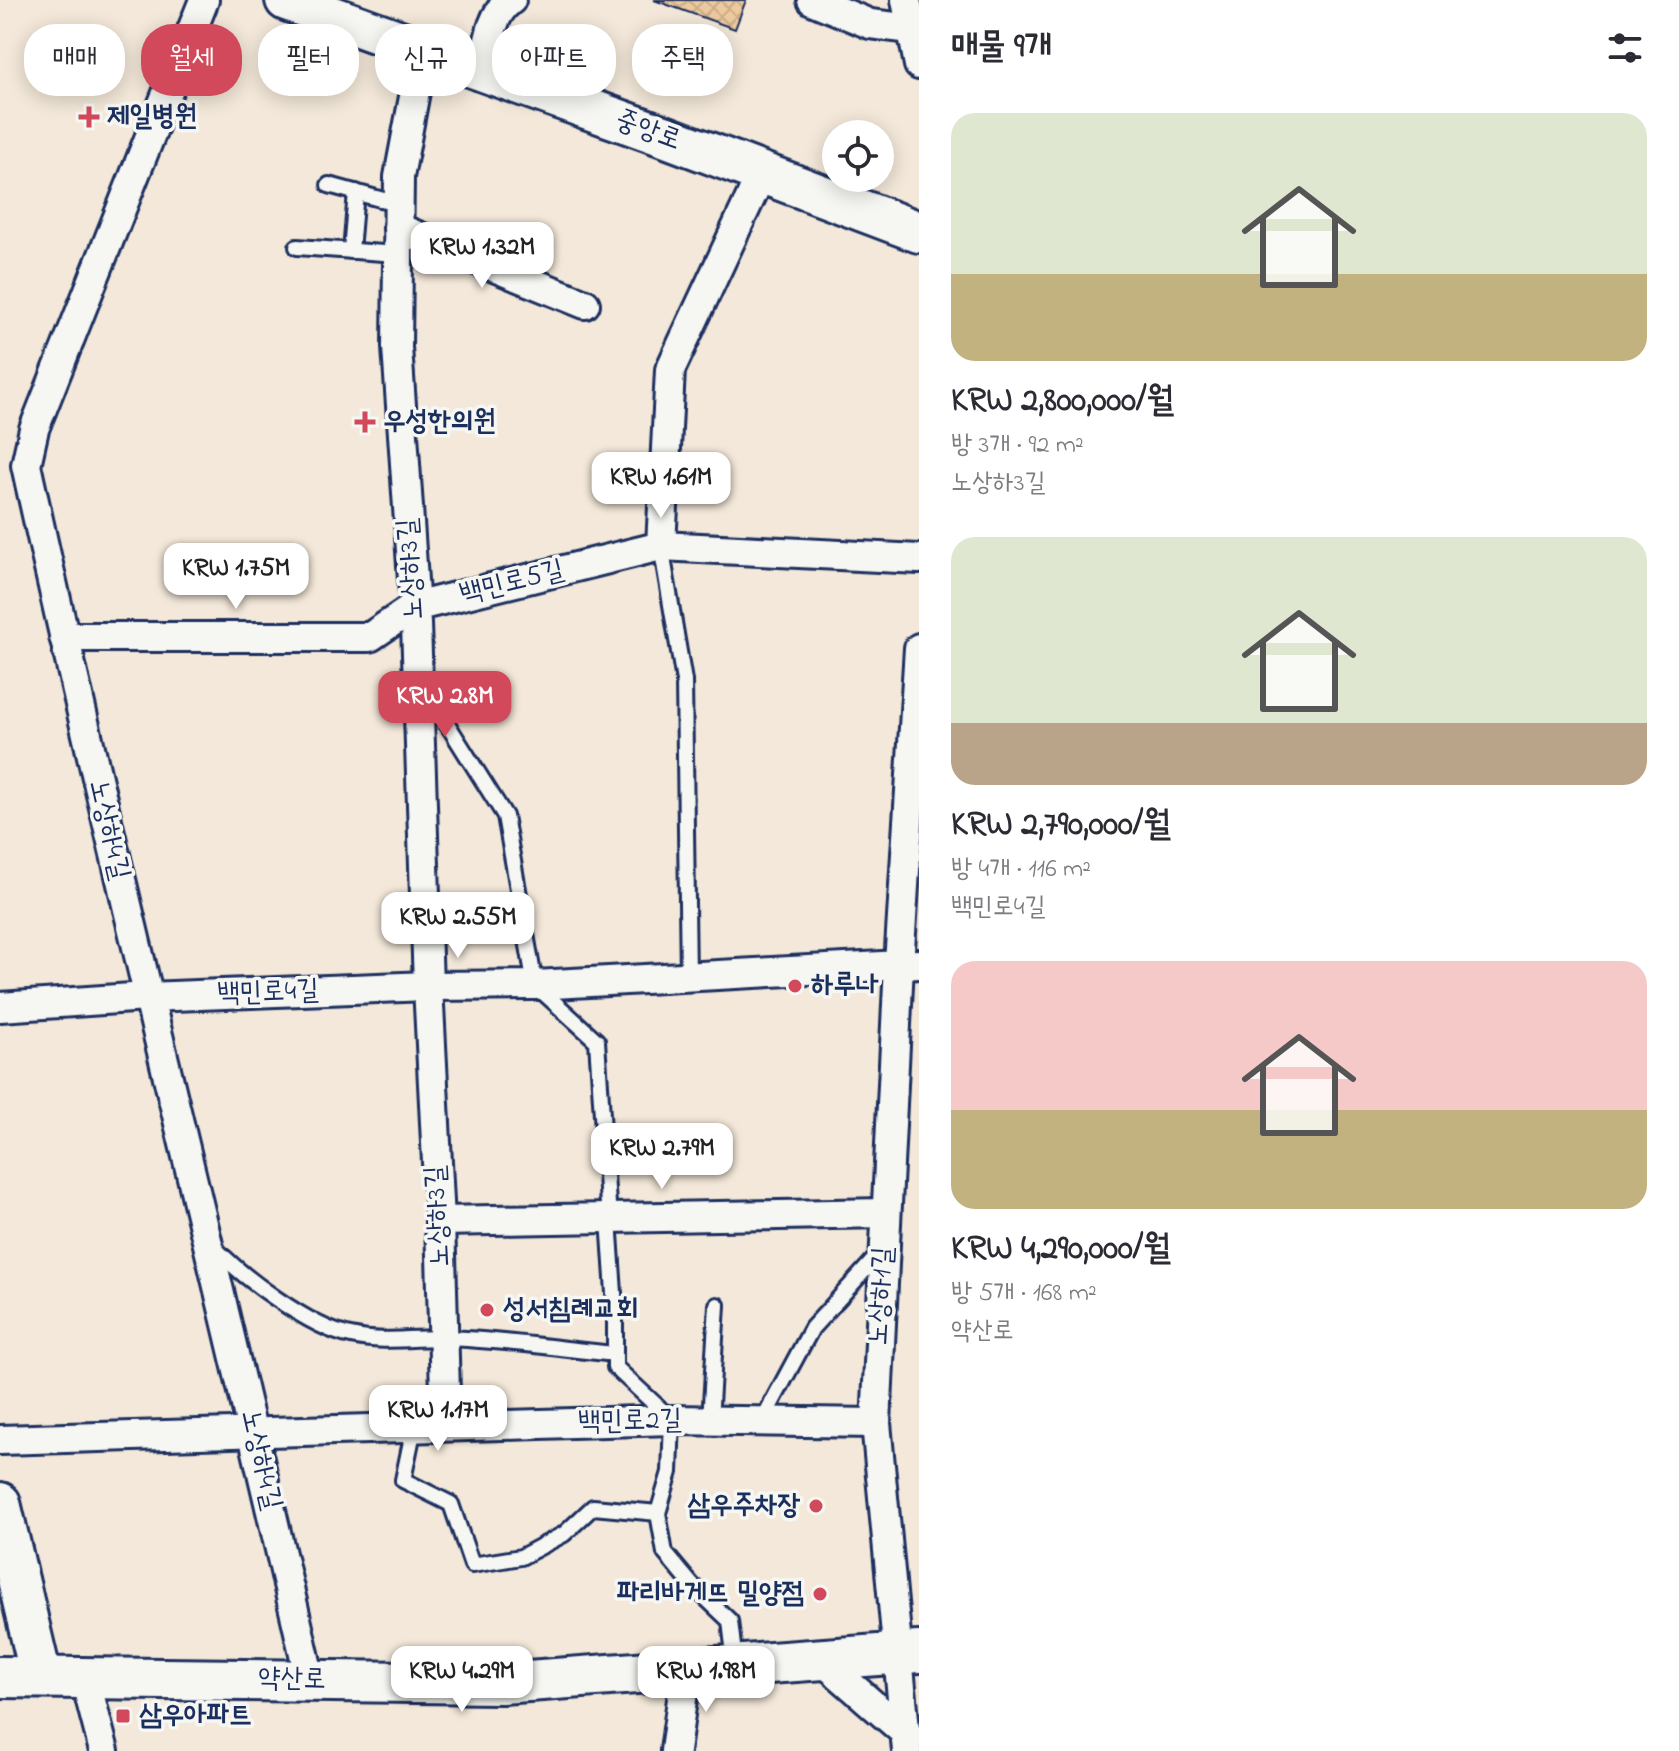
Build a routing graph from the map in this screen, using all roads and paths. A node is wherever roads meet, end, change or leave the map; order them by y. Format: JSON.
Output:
{"nodes":[{"id":1,"x":204,"y":0,"type":"edge"},
{"id":2,"x":286,"y":0,"type":"edge"},
{"id":3,"x":511,"y":0,"type":"edge"},
{"id":4,"x":812,"y":0,"type":"edge"},
{"id":5,"x":906,"y":0,"type":"edge"},
{"id":6,"x":912,"y":29,"type":"junction"},
{"id":7,"x":375,"y":32,"type":"edge"},
{"id":8,"x":919,"y":65,"type":"edge"},
{"id":9,"x":476,"y":68,"type":"edge"},
{"id":10,"x":483,"y":71,"type":"junction"},
{"id":11,"x":414,"y":96,"type":"edge"},
{"id":12,"x":762,"y":173,"type":"junction"},
{"id":13,"x":329,"y":185,"type":"dead end"},
{"id":14,"x":356,"y":192,"type":"junction"},
{"id":15,"x":398,"y":229,"type":"junction"},
{"id":16,"x":919,"y":232,"type":"edge"},
{"id":17,"x":297,"y":247,"type":"dead end"},
{"id":18,"x":351,"y":251,"type":"junction"},
{"id":19,"x":585,"y":304,"type":"dead end"},
{"id":20,"x":661,"y":546,"type":"junction"},
{"id":21,"x":919,"y":559,"type":"edge"},
{"id":22,"x":414,"y":607,"type":"junction"},
{"id":23,"x":64,"y":637,"type":"junction"},
{"id":24,"x":919,"y":648,"type":"edge"},
{"id":25,"x":417,"y":677,"type":"junction"},
{"id":26,"x":909,"y":965,"type":"edge"},
{"id":27,"x":688,"y":977,"type":"junction"},
{"id":28,"x":535,"y":985,"type":"junction"},
{"id":29,"x":428,"y":986,"type":"junction"},
{"id":30,"x":147,"y":997,"type":"junction"},
{"id":31,"x":0,"y":1007,"type":"edge"},
{"id":32,"x":886,"y":1213,"type":"junction"},
{"id":33,"x":610,"y":1218,"type":"junction"},
{"id":34,"x":440,"y":1221,"type":"junction"},
{"id":35,"x":207,"y":1239,"type":"junction"},
{"id":36,"x":884,"y":1249,"type":"junction"},
{"id":37,"x":717,"y":1305,"type":"dead end"},
{"id":38,"x":443,"y":1338,"type":"junction"},
{"id":39,"x":615,"y":1354,"type":"junction"},
{"id":40,"x":672,"y":1420,"type":"junction"},
{"id":41,"x":710,"y":1421,"type":"junction"},
{"id":42,"x":762,"y":1421,"type":"junction"},
{"id":43,"x":876,"y":1423,"type":"junction"},
{"id":44,"x":446,"y":1426,"type":"junction"},
{"id":45,"x":414,"y":1427,"type":"junction"},
{"id":46,"x":254,"y":1432,"type":"junction"},
{"id":47,"x":0,"y":1440,"type":"edge"},
{"id":48,"x":0,"y":1503,"type":"edge"},
{"id":49,"x":658,"y":1513,"type":"junction"},
{"id":50,"x":908,"y":1654,"type":"edge"},
{"id":51,"x":823,"y":1661,"type":"junction"},
{"id":52,"x":736,"y":1667,"type":"junction"},
{"id":53,"x":686,"y":1670,"type":"junction"},
{"id":54,"x":0,"y":1677,"type":"edge"},
{"id":55,"x":41,"y":1677,"type":"junction"},
{"id":56,"x":85,"y":1678,"type":"junction"},
{"id":57,"x":310,"y":1680,"type":"junction"},
{"id":58,"x":910,"y":1743,"type":"edge"},
{"id":59,"x":104,"y":1751,"type":"edge"},
{"id":60,"x":675,"y":1751,"type":"edge"}],
"edges":[{"from":1,"to":23,"type":"street","name":"노상하4길"},
{"from":2,"to":7,"type":"street","name":"중앙로"},
{"from":3,"to":10,"type":"street"},
{"from":4,"to":6,"type":"street"},
{"from":5,"to":6,"type":"street"},
{"from":6,"to":8,"type":"street"},
{"from":9,"to":10,"type":"street","name":"중앙로"},
{"from":10,"to":12,"type":"street","name":"중앙로"},
{"from":11,"to":15,"type":"street","name":"노상하3길"},
{"from":12,"to":16,"type":"street","name":"중앙로"},
{"from":12,"to":20,"type":"street"},
{"from":13,"to":14,"type":"lane"},
{"from":14,"to":15,"type":"lane"},
{"from":14,"to":18,"type":"lane"},
{"from":15,"to":18,"type":"lane"},
{"from":15,"to":19,"type":"street"},
{"from":15,"to":22,"type":"street","name":"노상하3길"},
{"from":17,"to":18,"type":"lane"},
{"from":20,"to":21,"type":"street","name":"백민로5길"},
{"from":20,"to":22,"type":"street","name":"백민로5길"},
{"from":20,"to":27,"type":"lane"},
{"from":22,"to":23,"type":"street","name":"백민로5길"},
{"from":22,"to":25,"type":"street","name":"노상하3길"},
{"from":23,"to":30,"type":"street","name":"노상하4길"},
{"from":24,"to":26,"type":"street","name":"노상하1길"},
{"from":25,"to":28,"type":"lane"},
{"from":25,"to":29,"type":"street","name":"노상하3길"},
{"from":26,"to":27,"type":"street","name":"백민로4길"},
{"from":26,"to":32,"type":"street","name":"노상하1길"},
{"from":27,"to":28,"type":"street","name":"백민로4길"},
{"from":28,"to":29,"type":"street","name":"백민로4길"},
{"from":28,"to":33,"type":"lane"},
{"from":29,"to":30,"type":"street","name":"백민로4길"},
{"from":29,"to":34,"type":"street","name":"노상하3길"},
{"from":30,"to":31,"type":"street","name":"백민로4길"},
{"from":30,"to":35,"type":"street","name":"노상하4길"},
{"from":32,"to":33,"type":"street"},
{"from":32,"to":36,"type":"street","name":"노상하1길"},
{"from":33,"to":34,"type":"street"},
{"from":33,"to":39,"type":"lane"},
{"from":34,"to":38,"type":"street","name":"노상하3길"},
{"from":35,"to":38,"type":"lane"},
{"from":35,"to":46,"type":"street","name":"노상하4길"},
{"from":36,"to":42,"type":"lane"},
{"from":36,"to":43,"type":"street","name":"노상하1길"},
{"from":37,"to":41,"type":"lane"},
{"from":38,"to":39,"type":"lane"},
{"from":38,"to":44,"type":"street","name":"노상하3길"},
{"from":39,"to":40,"type":"lane"},
{"from":40,"to":41,"type":"street","name":"백민로2길"},
{"from":40,"to":44,"type":"street","name":"백민로2길"},
{"from":40,"to":49,"type":"lane"},
{"from":41,"to":42,"type":"street","name":"백민로2길"},
{"from":42,"to":43,"type":"street","name":"백민로2길"},
{"from":43,"to":50,"type":"street","name":"노상하1길"},
{"from":44,"to":45,"type":"street","name":"백민로2길"},
{"from":45,"to":46,"type":"street","name":"백민로2길"},
{"from":45,"to":49,"type":"lane"},
{"from":46,"to":47,"type":"street","name":"백민로2길"},
{"from":46,"to":57,"type":"street","name":"노상하4길"},
{"from":48,"to":55,"type":"street"},
{"from":49,"to":52,"type":"lane"},
{"from":50,"to":51,"type":"street","name":"약산로"},
{"from":50,"to":58,"type":"street","name":"노상하1길"},
{"from":51,"to":52,"type":"street","name":"약산로"},
{"from":51,"to":58,"type":"street"},
{"from":52,"to":53,"type":"street","name":"약산로"},
{"from":53,"to":57,"type":"street","name":"약산로"},
{"from":53,"to":60,"type":"street"},
{"from":54,"to":55,"type":"street","name":"약산로"},
{"from":55,"to":56,"type":"street","name":"약산로"},
{"from":56,"to":57,"type":"street","name":"약산로"},
{"from":56,"to":59,"type":"street"}]}
